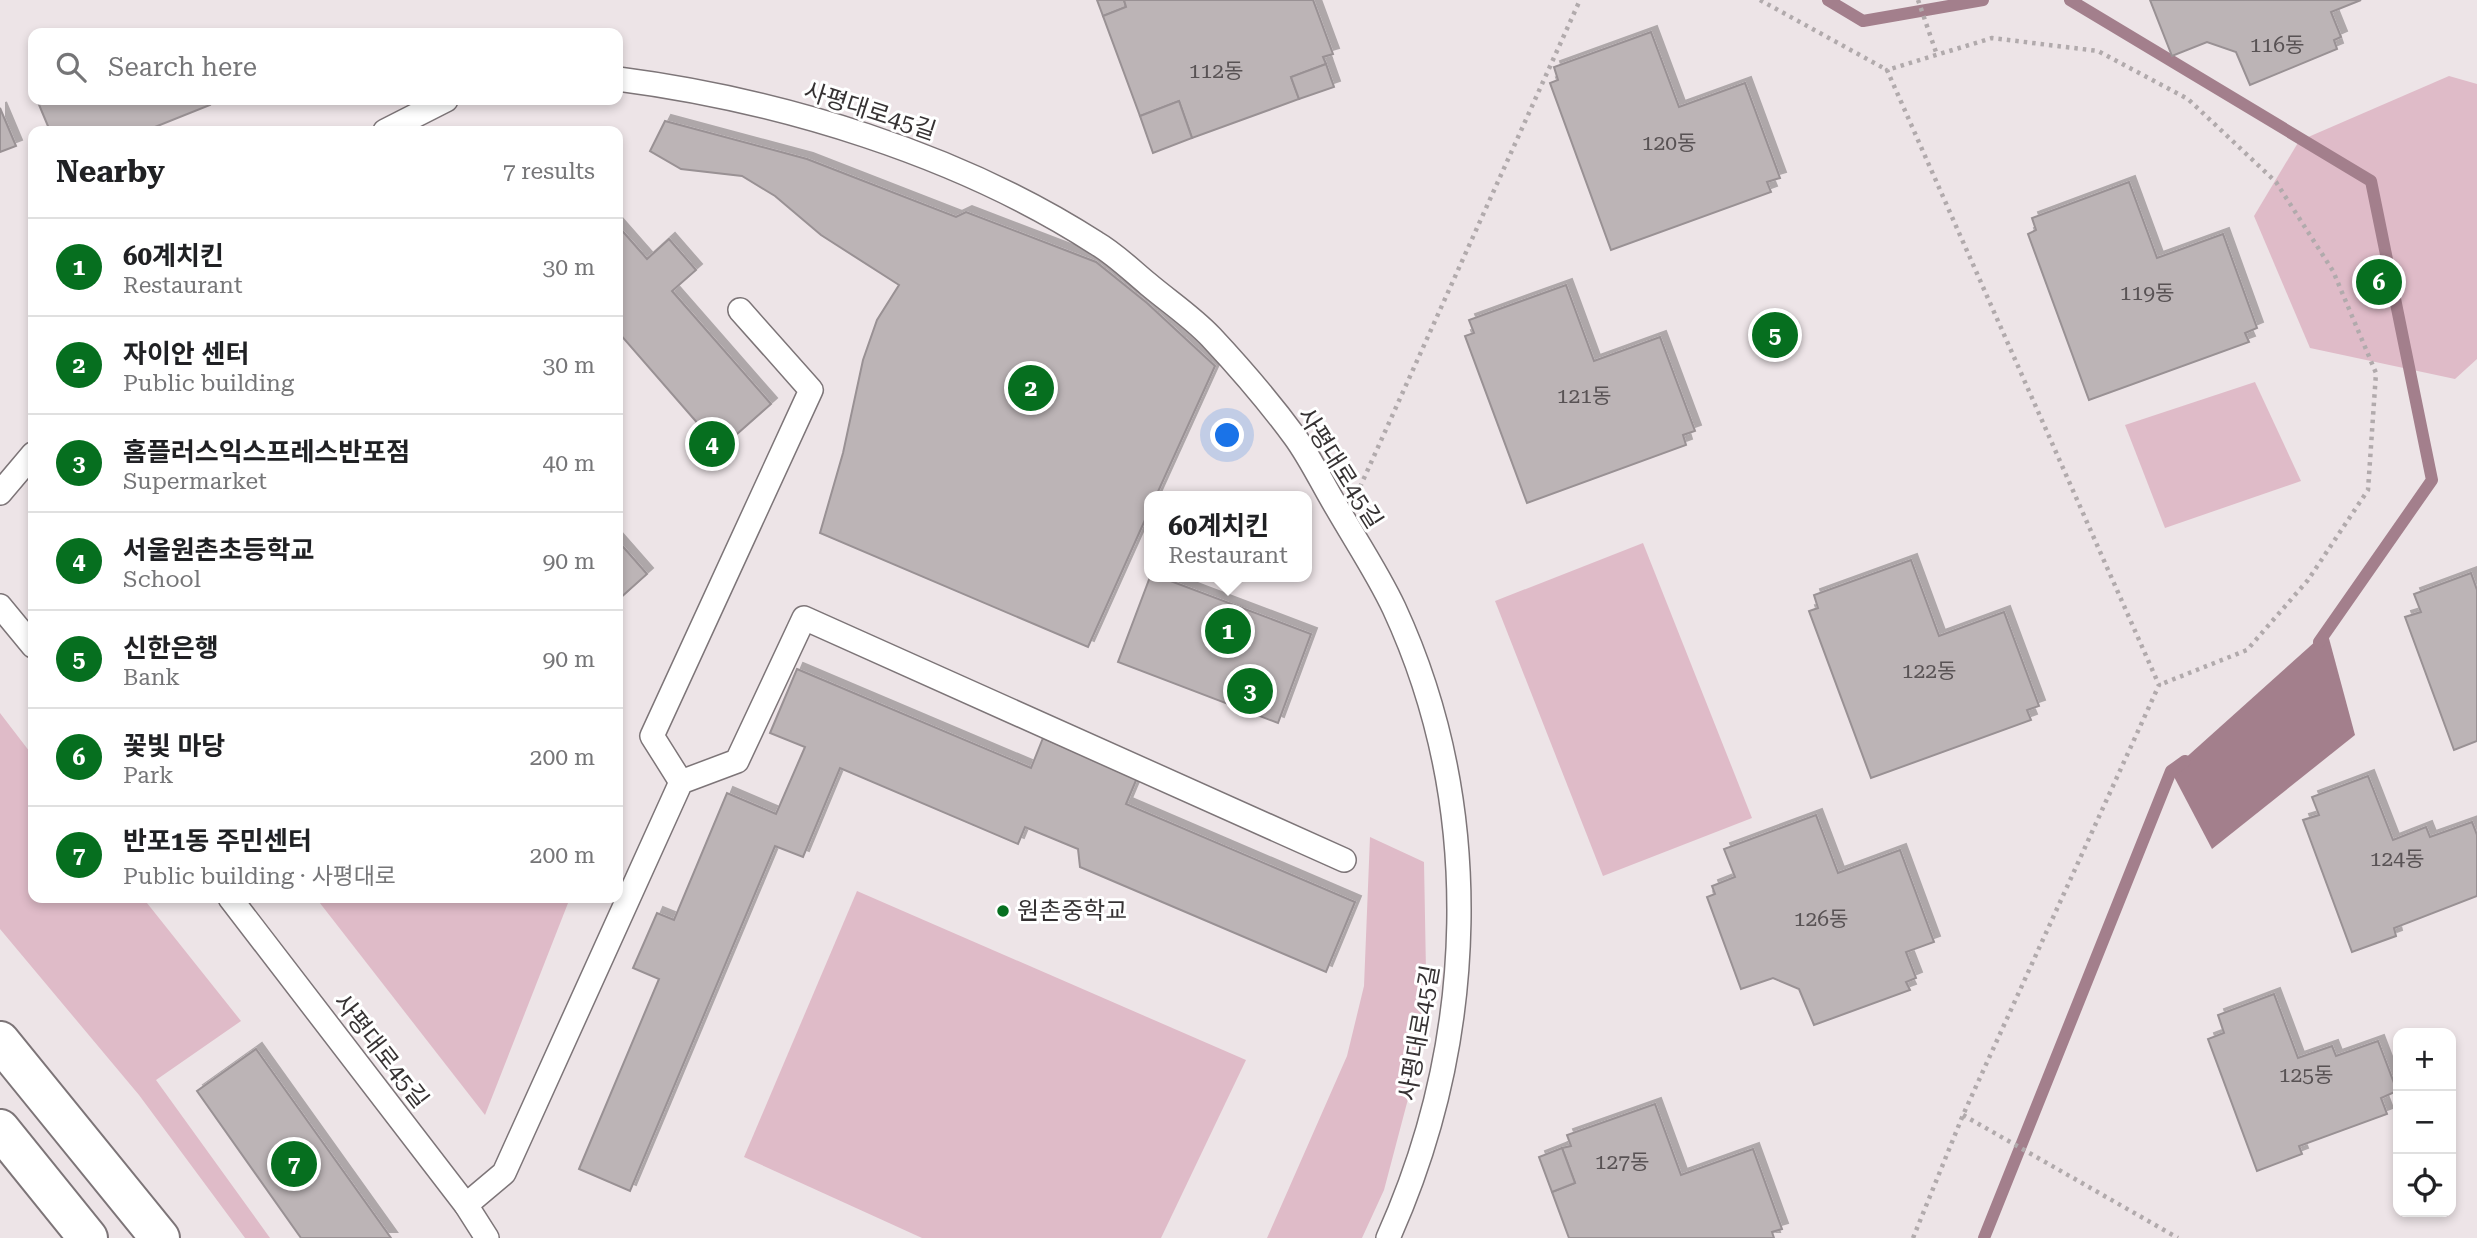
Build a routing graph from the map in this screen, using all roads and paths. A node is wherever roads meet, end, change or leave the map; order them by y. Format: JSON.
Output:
{"nodes":[{"id":1,"x":1580,"y":0,"type":"edge"},
{"id":2,"x":1760,"y":0,"type":"edge"},
{"id":3,"x":1918,"y":0,"type":"edge"},
{"id":4,"x":1937,"y":55,"type":"junction"},
{"id":5,"x":1887,"y":70,"type":"junction"},
{"id":6,"x":623,"y":80,"type":"edge"},
{"id":7,"x":436,"y":105,"type":"edge"},
{"id":8,"x":395,"y":126,"type":"edge"},
{"id":9,"x":740,"y":310,"type":"dead end"},
{"id":10,"x":28,"y":459,"type":"edge"},
{"id":11,"x":0,"y":492,"type":"edge"},
{"id":12,"x":1344,"y":521,"type":"junction"},
{"id":13,"x":0,"y":606,"type":"edge"},
{"id":14,"x":28,"y":640,"type":"edge"},
{"id":15,"x":2159,"y":685,"type":"junction"},
{"id":16,"x":681,"y":782,"type":"junction"},
{"id":17,"x":1344,"y":860,"type":"dead end"},
{"id":18,"x":234,"y":903,"type":"edge"},
{"id":19,"x":0,"y":1041,"type":"edge"},
{"id":20,"x":1963,"y":1115,"type":"junction"},
{"id":21,"x":0,"y":1129,"type":"edge"},
{"id":22,"x":466,"y":1205,"type":"junction"},
{"id":23,"x":88,"y":1238,"type":"edge"},
{"id":24,"x":160,"y":1238,"type":"edge"},
{"id":25,"x":487,"y":1238,"type":"edge"},
{"id":26,"x":1388,"y":1238,"type":"edge"},
{"id":27,"x":1913,"y":1238,"type":"edge"},
{"id":28,"x":2178,"y":1238,"type":"edge"}],
"edges":[{"from":1,"to":12,"type":"path"},
{"from":2,"to":5,"type":"path"},
{"from":3,"to":4,"type":"path"},
{"from":4,"to":5,"type":"path"},
{"from":4,"to":15,"type":"path"},
{"from":5,"to":15,"type":"path"},
{"from":6,"to":12,"type":"lane","name":"사평대로45길"},
{"from":7,"to":8,"type":"lane"},
{"from":9,"to":16,"type":"lane"},
{"from":10,"to":11,"type":"lane"},
{"from":12,"to":26,"type":"lane","name":"사평대로45길"},
{"from":13,"to":14,"type":"lane"},
{"from":15,"to":20,"type":"path"},
{"from":16,"to":17,"type":"lane"},
{"from":16,"to":22,"type":"lane"},
{"from":18,"to":22,"type":"lane","name":"사평대로45길"},
{"from":19,"to":24,"type":"main road"},
{"from":20,"to":27,"type":"path"},
{"from":20,"to":28,"type":"path"},
{"from":21,"to":23,"type":"main road"},
{"from":22,"to":25,"type":"lane","name":"사평대로45길"}]}
